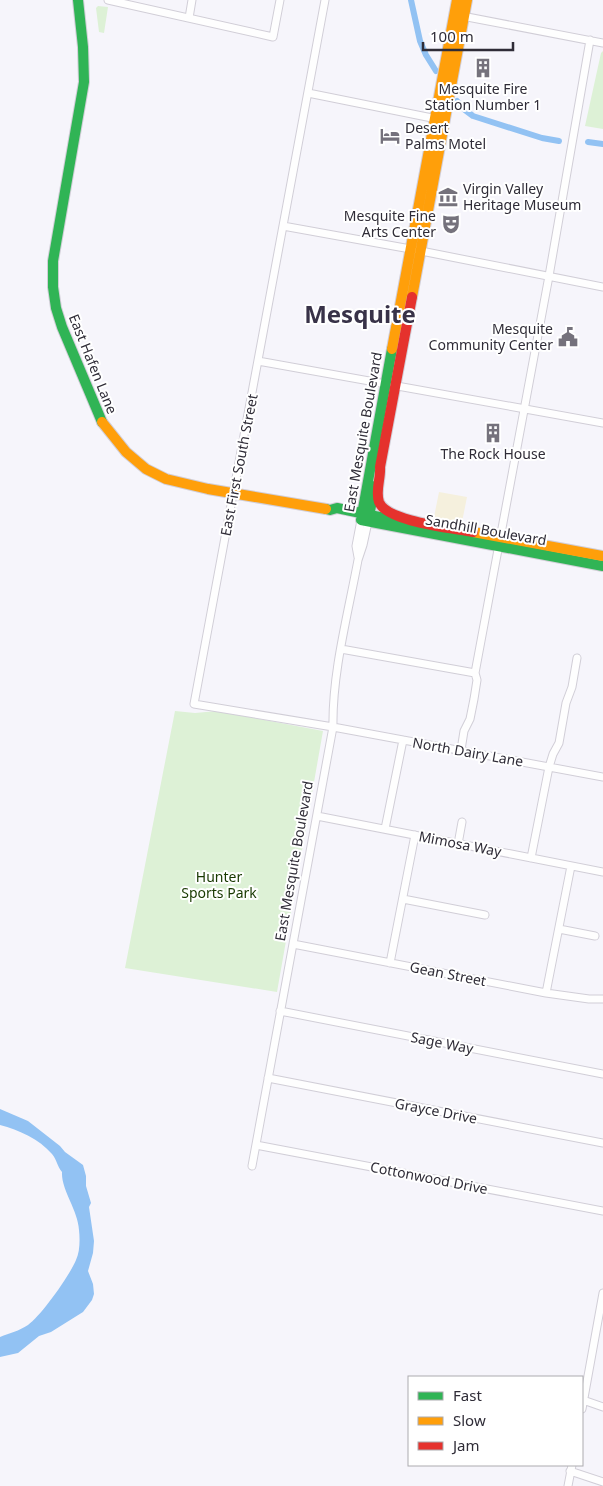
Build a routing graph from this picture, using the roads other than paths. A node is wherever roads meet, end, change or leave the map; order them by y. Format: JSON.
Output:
{"nodes":[{"id":1,"x":80,"y":0,"type":"edge"},
{"id":2,"x":192,"y":0,"type":"edge"},
{"id":3,"x":280,"y":0,"type":"edge"},
{"id":4,"x":325,"y":0,"type":"edge"},
{"id":5,"x":457,"y":0,"type":"edge"},
{"id":6,"x":467,"y":0,"type":"edge"},
{"id":7,"x":113,"y":1,"type":"edge"},
{"id":8,"x":459,"y":16,"type":"junction"},
{"id":9,"x":189,"y":18,"type":"junction"},
{"id":10,"x":590,"y":40,"type":"junction"},
{"id":11,"x":603,"y":43,"type":"edge"},
{"id":12,"x":308,"y":93,"type":"junction"},
{"id":13,"x":440,"y":119,"type":"junction"},
{"id":14,"x":283,"y":226,"type":"junction"},
{"id":15,"x":416,"y":250,"type":"junction"},
{"id":16,"x":549,"y":276,"type":"junction"},
{"id":17,"x":603,"y":287,"type":"edge"},
{"id":18,"x":258,"y":361,"type":"junction"},
{"id":19,"x":390,"y":385,"type":"junction"},
{"id":20,"x":524,"y":409,"type":"junction"},
{"id":21,"x":603,"y":424,"type":"edge"},
{"id":22,"x":380,"y":467,"type":"junction"},
{"id":23,"x":233,"y":493,"type":"junction"},
{"id":24,"x":365,"y":517,"type":"junction"},
{"id":25,"x":420,"y":522,"type":"junction"},
{"id":26,"x":500,"y":542,"type":"junction"},
{"id":27,"x":603,"y":558,"type":"edge"},
{"id":28,"x":588,"y":563,"type":"junction"},
{"id":29,"x":603,"y":566,"type":"edge"},
{"id":30,"x":341,"y":649,"type":"junction"},
{"id":31,"x":577,"y":658,"type":"dead end"},
{"id":32,"x":475,"y":673,"type":"junction"},
{"id":33,"x":194,"y":704,"type":"joint"},
{"id":34,"x":333,"y":727,"type":"junction"},
{"id":35,"x":403,"y":740,"type":"junction"},
{"id":36,"x":460,"y":750,"type":"junction"},
{"id":37,"x":549,"y":767,"type":"junction"},
{"id":38,"x":603,"y":776,"type":"edge"},
{"id":39,"x":317,"y":816,"type":"junction"},
{"id":40,"x":462,"y":822,"type":"dead end"},
{"id":41,"x":385,"y":829,"type":"junction"},
{"id":42,"x":415,"y":835,"type":"junction"},
{"id":43,"x":458,"y":844,"type":"junction"},
{"id":44,"x":532,"y":858,"type":"junction"},
{"id":45,"x":571,"y":866,"type":"junction"},
{"id":46,"x":603,"y":872,"type":"edge"},
{"id":47,"x":402,"y":899,"type":"junction"},
{"id":48,"x":485,"y":915,"type":"dead end"},
{"id":49,"x":559,"y":929,"type":"junction"},
{"id":50,"x":594,"y":936,"type":"dead end"},
{"id":51,"x":293,"y":944,"type":"junction"},
{"id":52,"x":390,"y":963,"type":"junction"},
{"id":53,"x":546,"y":993,"type":"junction"},
{"id":54,"x":603,"y":999,"type":"edge"},
{"id":55,"x":280,"y":1011,"type":"junction"},
{"id":56,"x":603,"y":1074,"type":"edge"},
{"id":57,"x":268,"y":1078,"type":"junction"},
{"id":58,"x":603,"y":1143,"type":"edge"},
{"id":59,"x":256,"y":1145,"type":"junction"},
{"id":60,"x":252,"y":1166,"type":"dead end"},
{"id":61,"x":603,"y":1211,"type":"edge"},
{"id":62,"x":603,"y":1293,"type":"edge"},
{"id":63,"x":583,"y":1400,"type":"joint"},
{"id":64,"x":603,"y":1407,"type":"edge"},
{"id":65,"x":571,"y":1468,"type":"edge"},
{"id":66,"x":603,"y":1482,"type":"edge"},
{"id":67,"x":568,"y":1486,"type":"edge"}],
"edges":[{"from":1,"to":23,"type":"main road","name":"East Hafen Lane"},
{"from":2,"to":9,"type":"street"},
{"from":3,"to":9,"type":"street"},
{"from":4,"to":12,"type":"street","name":"East First South Street"},
{"from":5,"to":8,"type":"main road"},
{"from":6,"to":8,"type":"main road"},
{"from":7,"to":9,"type":"street"},
{"from":8,"to":10,"type":"street"},
{"from":8,"to":13,"type":"main road","name":"East Mesquite Boulevard"},
{"from":10,"to":11,"type":"street"},
{"from":10,"to":16,"type":"street"},
{"from":12,"to":13,"type":"street"},
{"from":12,"to":14,"type":"street","name":"East First South Street"},
{"from":13,"to":15,"type":"main road","name":"East Mesquite Boulevard"},
{"from":14,"to":15,"type":"street"},
{"from":14,"to":18,"type":"street","name":"East First South Street"},
{"from":15,"to":16,"type":"street"},
{"from":15,"to":19,"type":"main road","name":"East Mesquite Boulevard"},
{"from":16,"to":17,"type":"street"},
{"from":16,"to":20,"type":"street"},
{"from":18,"to":19,"type":"street"},
{"from":18,"to":23,"type":"street","name":"East First South Street"},
{"from":19,"to":20,"type":"street"},
{"from":19,"to":22,"type":"main road","name":"East Mesquite Boulevard"},
{"from":19,"to":24,"type":"main road","name":"East Mesquite Boulevard"},
{"from":20,"to":21,"type":"street"},
{"from":20,"to":26,"type":"street"},
{"from":22,"to":24,"type":"main road","name":"East Mesquite Boulevard"},
{"from":22,"to":25,"type":"main road"},
{"from":23,"to":24,"type":"main road","name":"East Hafen Lane"},
{"from":23,"to":33,"type":"street","name":"East First South Street"},
{"from":24,"to":25,"type":"main road","name":"Sandhill Boulevard"},
{"from":24,"to":26,"type":"main road","name":"Sandhill Boulevard"},
{"from":24,"to":30,"type":"street","name":"East Mesquite Boulevard"},
{"from":25,"to":26,"type":"main road","name":"Sandhill Boulevard"},
{"from":26,"to":27,"type":"main road","name":"Sandhill Boulevard"},
{"from":26,"to":28,"type":"main road","name":"Sandhill Boulevard"},
{"from":26,"to":32,"type":"street"},
{"from":27,"to":28,"type":"main road"},
{"from":28,"to":29,"type":"main road","name":"Sandhill Boulevard"},
{"from":30,"to":32,"type":"street"},
{"from":30,"to":34,"type":"street","name":"East Mesquite Boulevard"},
{"from":31,"to":37,"type":"street"},
{"from":32,"to":36,"type":"street"},
{"from":33,"to":34,"type":"street","name":"North Dairy Lane"},
{"from":34,"to":35,"type":"street","name":"North Dairy Lane"},
{"from":34,"to":39,"type":"street","name":"East Mesquite Boulevard"},
{"from":35,"to":36,"type":"street","name":"North Dairy Lane"},
{"from":35,"to":41,"type":"street"},
{"from":36,"to":37,"type":"street","name":"North Dairy Lane"},
{"from":37,"to":38,"type":"street","name":"North Dairy Lane"},
{"from":37,"to":44,"type":"street"},
{"from":39,"to":41,"type":"street","name":"Mimosa Way"},
{"from":39,"to":51,"type":"street","name":"East Mesquite Boulevard"},
{"from":40,"to":43,"type":"street"},
{"from":41,"to":42,"type":"street","name":"Mimosa Way"},
{"from":42,"to":43,"type":"street","name":"Mimosa Way"},
{"from":42,"to":47,"type":"street"},
{"from":43,"to":44,"type":"street","name":"Mimosa Way"},
{"from":44,"to":45,"type":"street","name":"Mimosa Way"},
{"from":45,"to":46,"type":"street","name":"Mimosa Way"},
{"from":45,"to":49,"type":"street"},
{"from":47,"to":48,"type":"street"},
{"from":47,"to":52,"type":"street"},
{"from":49,"to":50,"type":"street"},
{"from":49,"to":53,"type":"street"},
{"from":51,"to":52,"type":"street","name":"Gean Street"},
{"from":51,"to":55,"type":"street","name":"East Mesquite Boulevard"},
{"from":52,"to":53,"type":"street","name":"Gean Street"},
{"from":53,"to":54,"type":"street","name":"Gean Street"},
{"from":55,"to":56,"type":"street","name":"Sage Way"},
{"from":55,"to":57,"type":"street","name":"East Mesquite Boulevard"},
{"from":57,"to":58,"type":"street","name":"Grayce Drive"},
{"from":57,"to":59,"type":"street","name":"East Mesquite Boulevard"},
{"from":59,"to":60,"type":"street","name":"East Mesquite Boulevard"},
{"from":59,"to":61,"type":"street","name":"Cottonwood Drive"},
{"from":62,"to":63,"type":"street"},
{"from":63,"to":64,"type":"street"},
{"from":65,"to":66,"type":"street"},
{"from":65,"to":67,"type":"street"}]}
